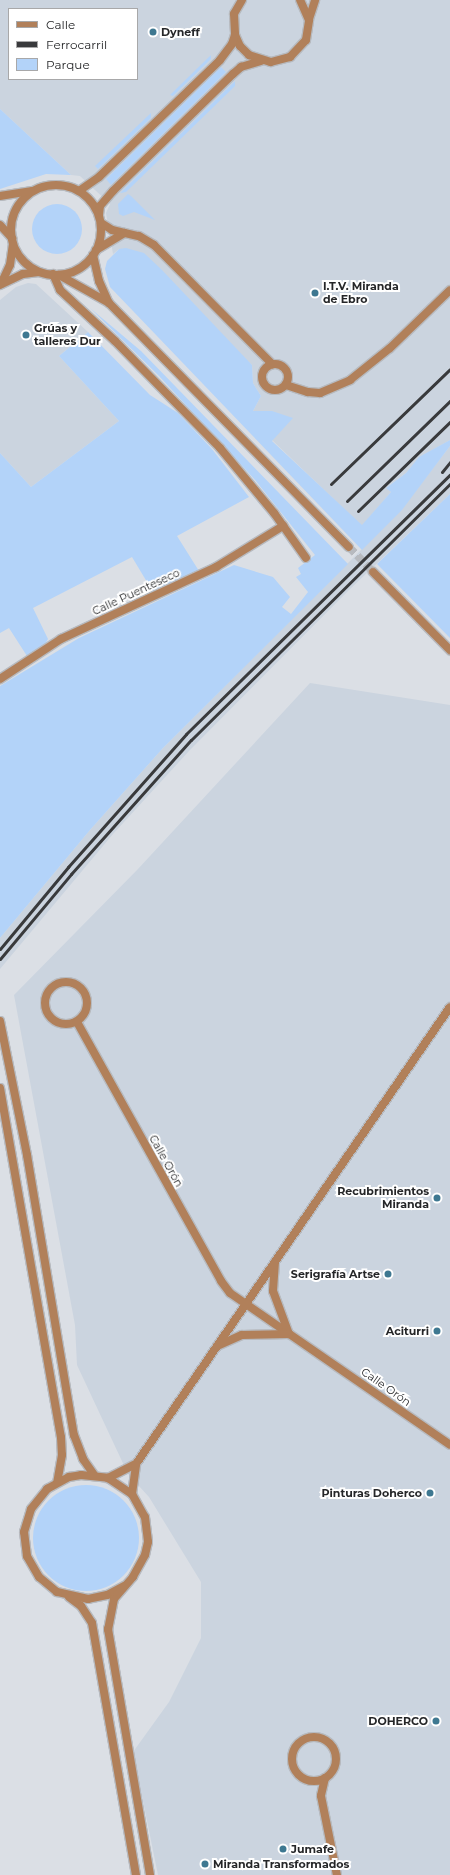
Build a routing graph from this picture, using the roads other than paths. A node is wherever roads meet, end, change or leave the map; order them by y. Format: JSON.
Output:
{"nodes":[{"id":1,"x":242,"y":0,"type":"edge"},
{"id":2,"x":300,"y":0,"type":"edge"},
{"id":3,"x":315,"y":0,"type":"edge"},
{"id":4,"x":309,"y":20,"type":"junction"},
{"id":5,"x":234,"y":35,"type":"junction"},
{"id":6,"x":261,"y":61,"type":"junction"},
{"id":7,"x":33,"y":191,"type":"junction"},
{"id":8,"x":79,"y":191,"type":"junction"},
{"id":9,"x":0,"y":196,"type":"edge"},
{"id":10,"x":98,"y":215,"type":"junction"},
{"id":11,"x":100,"y":223,"type":"junction"},
{"id":12,"x":0,"y":225,"type":"edge"},
{"id":13,"x":124,"y":233,"type":"junction"},
{"id":14,"x":12,"y":241,"type":"junction"},
{"id":15,"x":94,"y":253,"type":"junction"},
{"id":16,"x":40,"y":272,"type":"junction"},
{"id":17,"x":56,"y":275,"type":"junction"},
{"id":18,"x":1,"y":285,"type":"edge"},
{"id":19,"x":450,"y":290,"type":"edge"},
{"id":20,"x":109,"y":303,"type":"junction"},
{"id":21,"x":261,"y":354,"type":"junction"},
{"id":22,"x":272,"y":364,"type":"junction"},
{"id":23,"x":263,"y":371,"type":"junction"},
{"id":24,"x":287,"y":382,"type":"junction"},
{"id":25,"x":283,"y":526,"type":"junction"},
{"id":26,"x":349,"y":547,"type":"tunnel mouth"},
{"id":27,"x":306,"y":558,"type":"dead end"},
{"id":28,"x":373,"y":572,"type":"tunnel mouth"},
{"id":29,"x":450,"y":650,"type":"edge"},
{"id":30,"x":0,"y":679,"type":"edge"},
{"id":31,"x":450,"y":1007,"type":"edge"},
{"id":32,"x":0,"y":1021,"type":"edge"},
{"id":33,"x":77,"y":1022,"type":"junction"},
{"id":34,"x":0,"y":1088,"type":"edge"},
{"id":35,"x":275,"y":1261,"type":"junction"},
{"id":36,"x":245,"y":1304,"type":"junction"},
{"id":37,"x":290,"y":1334,"type":"junction"},
{"id":38,"x":216,"y":1346,"type":"junction"},
{"id":39,"x":450,"y":1445,"type":"edge"},
{"id":40,"x":136,"y":1464,"type":"junction"},
{"id":41,"x":94,"y":1475,"type":"junction"},
{"id":42,"x":108,"y":1478,"type":"junction"},
{"id":43,"x":57,"y":1482,"type":"junction"},
{"id":44,"x":132,"y":1494,"type":"junction"},
{"id":45,"x":124,"y":1586,"type":"junction"},
{"id":46,"x":69,"y":1596,"type":"junction"},
{"id":47,"x":325,"y":1778,"type":"junction"},
{"id":48,"x":308,"y":1780,"type":"junction"},
{"id":49,"x":321,"y":1796,"type":"junction"},
{"id":50,"x":136,"y":1875,"type":"edge"},
{"id":51,"x":150,"y":1875,"type":"edge"},
{"id":52,"x":337,"y":1875,"type":"edge"}],
"edges":[{"from":1,"to":5,"type":"street"},
{"from":2,"to":4,"type":"street"},
{"from":3,"to":4,"type":"street"},
{"from":4,"to":6,"type":"street"},
{"from":5,"to":6,"type":"street"},
{"from":5,"to":8,"type":"street"},
{"from":6,"to":10,"type":"street"},
{"from":7,"to":8,"type":"street"},
{"from":7,"to":9,"type":"street"},
{"from":7,"to":14,"type":"street"},
{"from":8,"to":10,"type":"street"},
{"from":10,"to":11,"type":"street"},
{"from":11,"to":13,"type":"street"},
{"from":11,"to":15,"type":"street"},
{"from":12,"to":14,"type":"street"},
{"from":13,"to":15,"type":"street"},
{"from":13,"to":21,"type":"street"},
{"from":14,"to":16,"type":"street"},
{"from":14,"to":18,"type":"street"},
{"from":15,"to":17,"type":"street"},
{"from":15,"to":20,"type":"street"},
{"from":16,"to":17,"type":"street"},
{"from":16,"to":18,"type":"street"},
{"from":17,"to":20,"type":"street"},
{"from":17,"to":25,"type":"street"},
{"from":19,"to":24,"type":"street"},
{"from":20,"to":26,"type":"street"},
{"from":21,"to":22,"type":"street"},
{"from":21,"to":23,"type":"street"},
{"from":22,"to":23,"type":"street"},
{"from":22,"to":24,"type":"street"},
{"from":23,"to":24,"type":"street"},
{"from":25,"to":27,"type":"street"},
{"from":25,"to":30,"type":"street","name":"Calle Puenteseco"},
{"from":28,"to":29,"type":"street"},
{"from":31,"to":35,"type":"street"},
{"from":32,"to":41,"type":"street"},
{"from":33,"to":33,"type":"street"},
{"from":33,"to":36,"type":"street","name":"Calle Orón"},
{"from":34,"to":43,"type":"street"},
{"from":35,"to":36,"type":"street"},
{"from":35,"to":37,"type":"street"},
{"from":36,"to":37,"type":"street","name":"Calle Orón"},
{"from":36,"to":38,"type":"street"},
{"from":37,"to":38,"type":"street"},
{"from":37,"to":39,"type":"street","name":"Calle Orón"},
{"from":38,"to":40,"type":"street"},
{"from":40,"to":42,"type":"street"},
{"from":40,"to":44,"type":"street"},
{"from":41,"to":42,"type":"street"},
{"from":41,"to":43,"type":"street"},
{"from":42,"to":44,"type":"street"},
{"from":43,"to":46,"type":"street"},
{"from":44,"to":45,"type":"street"},
{"from":45,"to":46,"type":"street"},
{"from":45,"to":51,"type":"street"},
{"from":46,"to":50,"type":"street"},
{"from":47,"to":48,"type":"street"},
{"from":47,"to":48,"type":"street"},
{"from":47,"to":49,"type":"street"},
{"from":48,"to":49,"type":"street"},
{"from":49,"to":52,"type":"street"}]}
